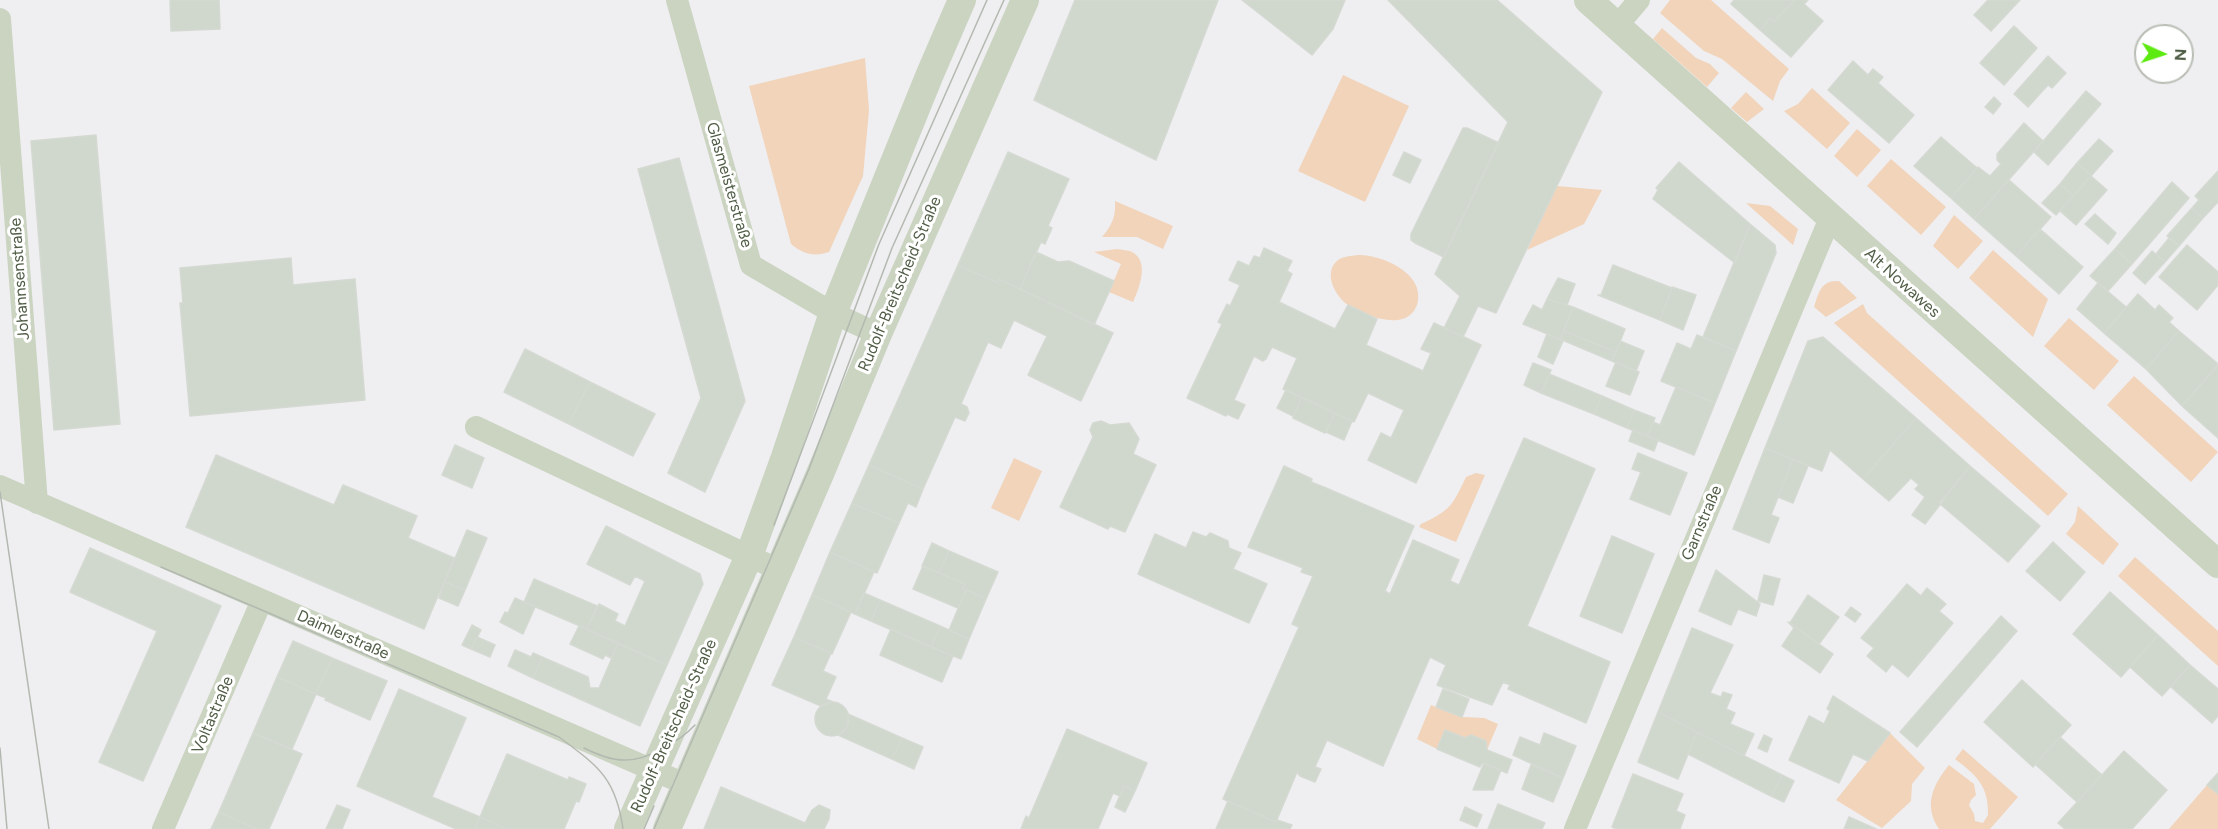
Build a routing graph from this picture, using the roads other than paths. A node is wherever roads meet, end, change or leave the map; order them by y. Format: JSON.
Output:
{"nodes":[{"id":1,"x":677,"y":0,"type":"edge"},
{"id":2,"x":962,"y":0,"type":"edge"},
{"id":3,"x":1025,"y":0,"type":"edge"},
{"id":4,"x":1588,"y":0,"type":"edge"},
{"id":5,"x":1639,"y":0,"type":"edge"},
{"id":6,"x":0,"y":19,"type":"edge"},
{"id":7,"x":1617,"y":26,"type":"junction"},
{"id":8,"x":1830,"y":218,"type":"junction"},
{"id":9,"x":833,"y":313,"type":"junction"},
{"id":10,"x":878,"y":334,"type":"junction"},
{"id":11,"x":476,"y":427,"type":"dead end"},
{"id":12,"x":0,"y":486,"type":"edge"},
{"id":13,"x":37,"y":503,"type":"junction"},
{"id":14,"x":749,"y":556,"type":"junction"},
{"id":15,"x":2218,"y":564,"type":"edge"},
{"id":16,"x":779,"y":570,"type":"junction"},
{"id":17,"x":262,"y":600,"type":"junction"},
{"id":18,"x":654,"y":771,"type":"junction"},
{"id":19,"x":686,"y":784,"type":"junction"},
{"id":20,"x":164,"y":829,"type":"edge"},
{"id":21,"x":628,"y":829,"type":"edge"},
{"id":22,"x":667,"y":829,"type":"edge"},
{"id":23,"x":1575,"y":829,"type":"edge"}],
"edges":[{"from":1,"to":9,"type":"street","name":"Glasmeisterstraße"},
{"from":2,"to":9,"type":"street","name":"Rudolf-Breitscheid-Straße"},
{"from":3,"to":10,"type":"street","name":"Rudolf-Breitscheid-Straße"},
{"from":4,"to":7,"type":"street","name":"Alt Nowawes"},
{"from":5,"to":7,"type":"street"},
{"from":6,"to":13,"type":"street","name":"Johannsenstraße"},
{"from":7,"to":8,"type":"street","name":"Alt Nowawes"},
{"from":8,"to":15,"type":"street","name":"Alt Nowawes"},
{"from":8,"to":23,"type":"street","name":"Garnstraße"},
{"from":9,"to":10,"type":"street","name":"Glasmeisterstraße"},
{"from":9,"to":14,"type":"street","name":"Rudolf-Breitscheid-Straße"},
{"from":10,"to":16,"type":"street","name":"Rudolf-Breitscheid-Straße"},
{"from":11,"to":14,"type":"street"},
{"from":12,"to":13,"type":"street","name":"Daimlerstraße"},
{"from":13,"to":17,"type":"street","name":"Daimlerstraße"},
{"from":14,"to":16,"type":"street"},
{"from":14,"to":18,"type":"street","name":"Rudolf-Breitscheid-Straße"},
{"from":16,"to":19,"type":"street","name":"Rudolf-Breitscheid-Straße"},
{"from":17,"to":18,"type":"street","name":"Daimlerstraße"},
{"from":17,"to":20,"type":"street","name":"Voltastraße"},
{"from":18,"to":19,"type":"street","name":"Daimlerstraße"},
{"from":18,"to":21,"type":"street","name":"Rudolf-Breitscheid-Straße"},
{"from":19,"to":22,"type":"street","name":"Rudolf-Breitscheid-Straße"}]}
